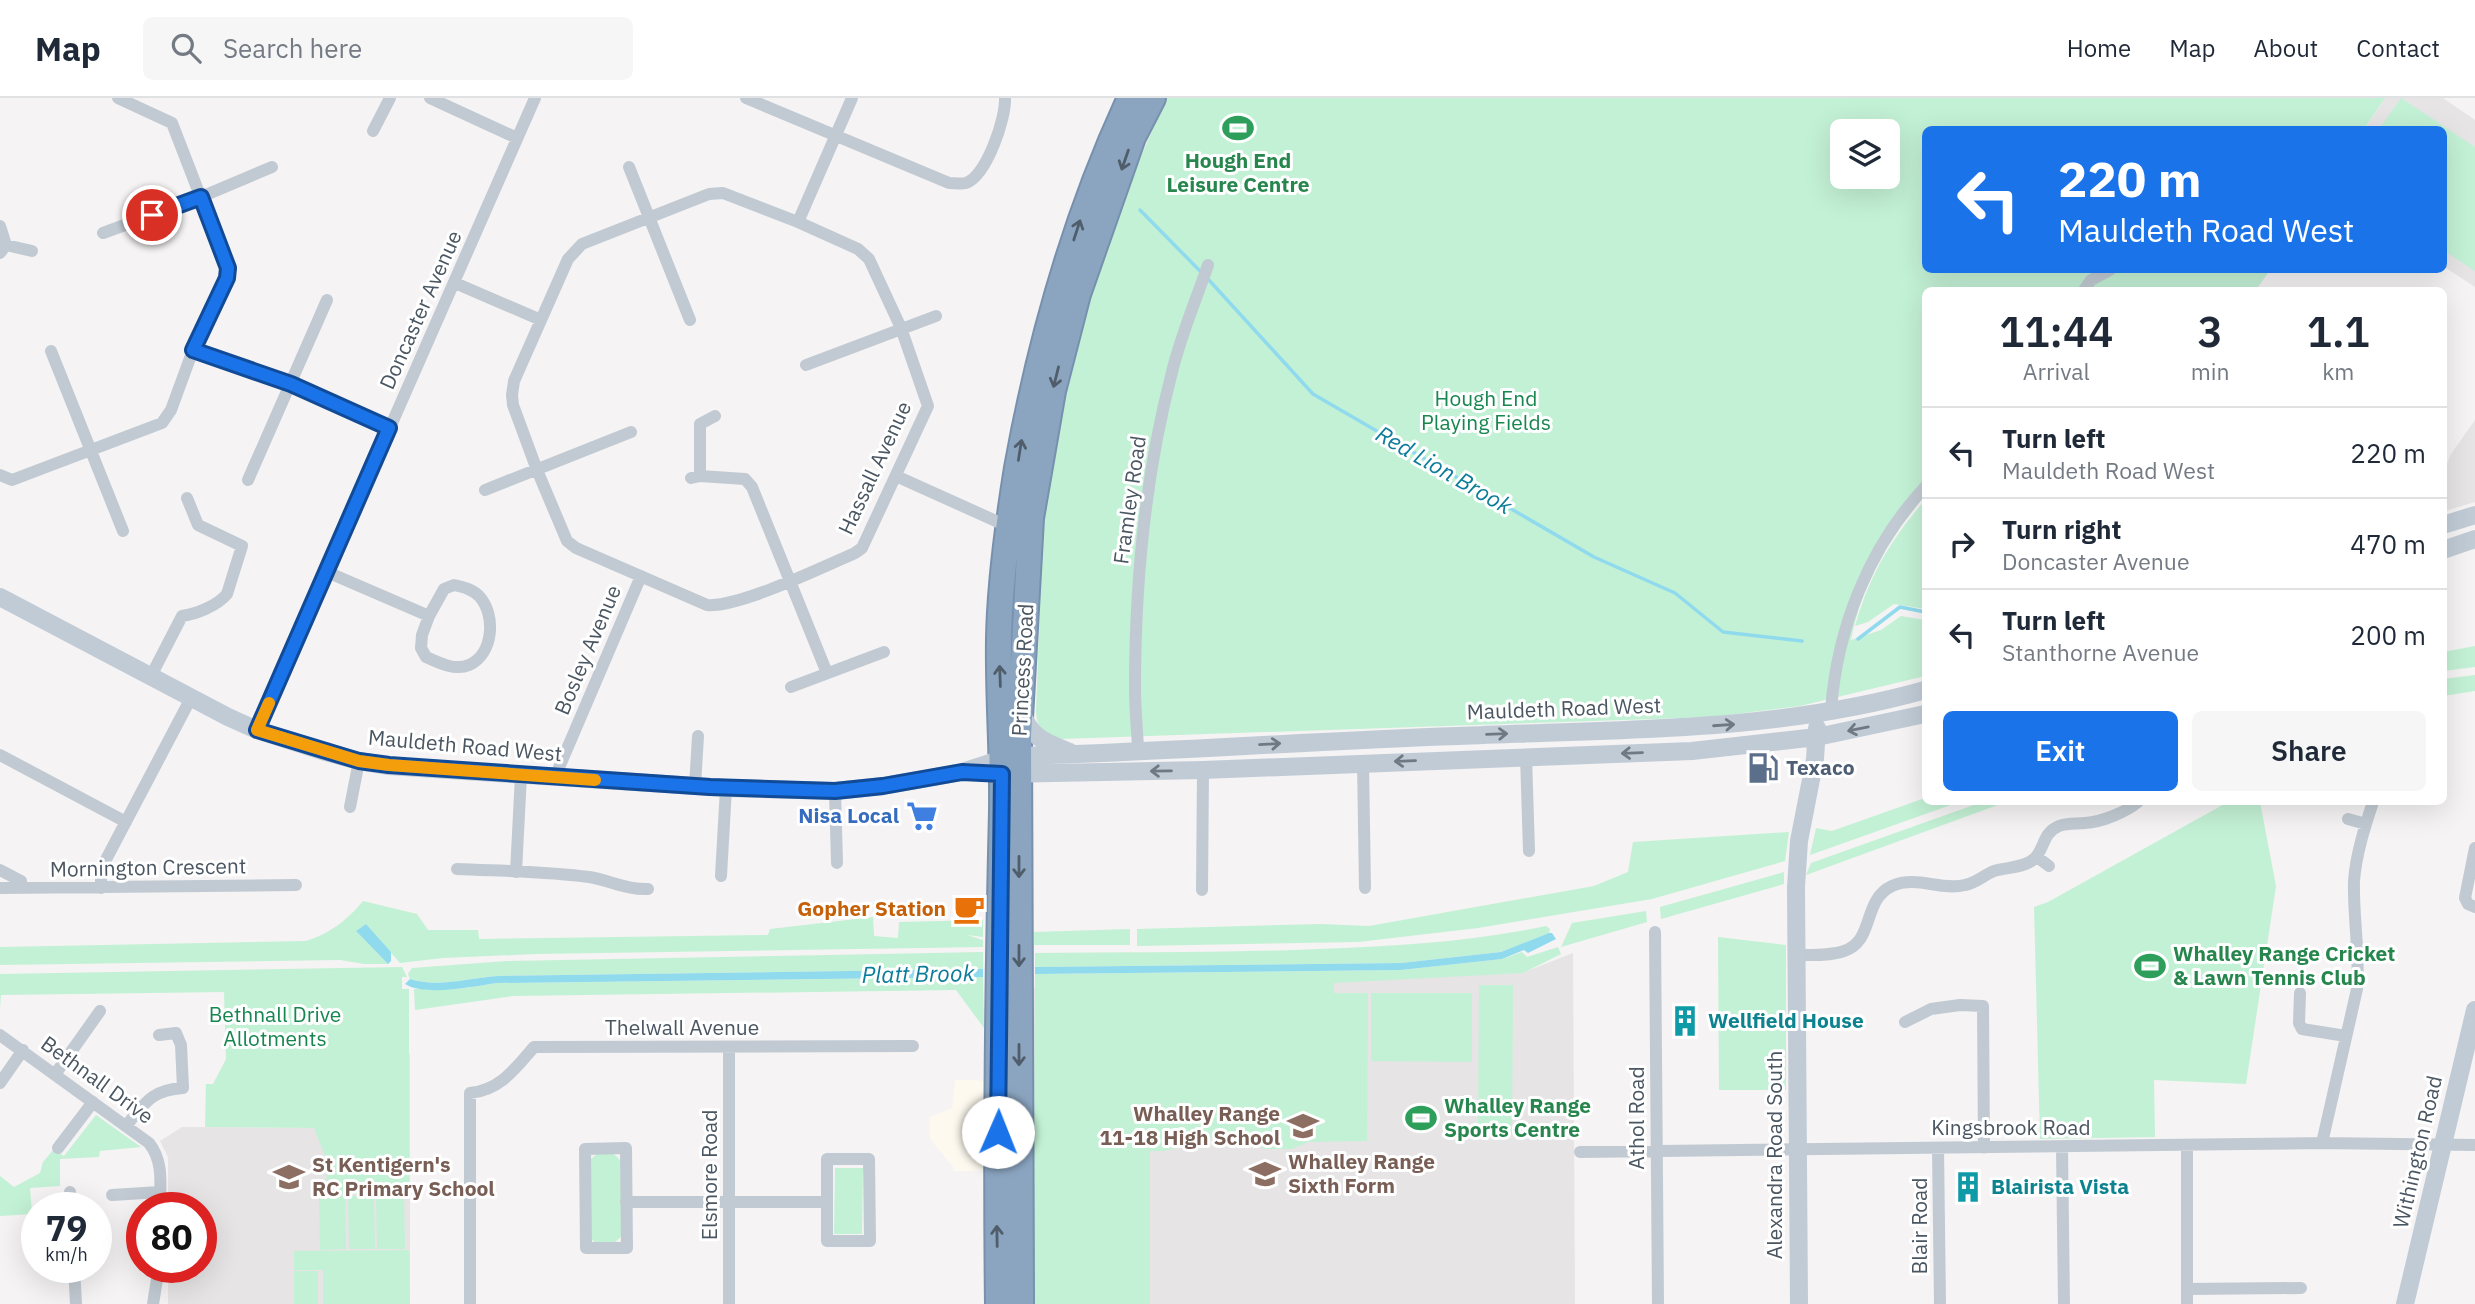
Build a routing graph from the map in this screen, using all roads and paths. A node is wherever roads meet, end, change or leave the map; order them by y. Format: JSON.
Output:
{"nodes":[{"id":1,"x":118,"y":98,"type":"edge"},
{"id":2,"x":390,"y":98,"type":"edge"},
{"id":3,"x":430,"y":98,"type":"edge"},
{"id":4,"x":535,"y":98,"type":"edge"},
{"id":5,"x":746,"y":98,"type":"edge"},
{"id":6,"x":852,"y":98,"type":"edge"},
{"id":7,"x":1005,"y":98,"type":"edge"},
{"id":8,"x":1130,"y":98,"type":"edge"},
{"id":9,"x":1153,"y":98,"type":"edge"},
{"id":10,"x":373,"y":131,"type":"dead end"},
{"id":11,"x":836,"y":135,"type":"junction"},
{"id":12,"x":517,"y":138,"type":"junction"},
{"id":13,"x":272,"y":167,"type":"dead end"},
{"id":14,"x":629,"y":167,"type":"dead end"},
{"id":15,"x":201,"y":197,"type":"junction"},
{"id":16,"x":648,"y":218,"type":"junction"},
{"id":17,"x":798,"y":222,"type":"junction"},
{"id":18,"x":0,"y":226,"type":"edge"},
{"id":19,"x":103,"y":233,"type":"dead end"},
{"id":20,"x":3,"y":249,"type":"edge"},
{"id":21,"x":32,"y":251,"type":"dead end"},
{"id":22,"x":1208,"y":265,"type":"dead end"},
{"id":23,"x":2104,"y":273,"type":"edge"},
{"id":24,"x":455,"y":283,"type":"junction"},
{"id":25,"x":2086,"y":287,"type":"edge"},
{"id":26,"x":327,"y":300,"type":"dead end"},
{"id":27,"x":936,"y":316,"type":"dead end"},
{"id":28,"x":541,"y":320,"type":"junction"},
{"id":29,"x":690,"y":320,"type":"dead end"},
{"id":30,"x":901,"y":328,"type":"junction"},
{"id":31,"x":193,"y":350,"type":"junction"},
{"id":32,"x":51,"y":351,"type":"dead end"},
{"id":33,"x":806,"y":365,"type":"dead end"},
{"id":34,"x":291,"y":384,"type":"junction"},
{"id":35,"x":715,"y":416,"type":"dead end"},
{"id":36,"x":389,"y":428,"type":"junction"},
{"id":37,"x":632,"y":432,"type":"dead end"},
{"id":38,"x":91,"y":450,"type":"junction"},
{"id":39,"x":537,"y":470,"type":"junction"},
{"id":40,"x":0,"y":475,"type":"edge"},
{"id":41,"x":896,"y":476,"type":"junction"},
{"id":42,"x":248,"y":481,"type":"dead end"},
{"id":43,"x":485,"y":490,"type":"dead end"},
{"id":44,"x":1922,"y":490,"type":"edge"},
{"id":45,"x":187,"y":498,"type":"dead end"},
{"id":46,"x":2475,"y":515,"type":"edge"},
{"id":47,"x":2447,"y":524,"type":"edge"},
{"id":48,"x":1007,"y":526,"type":"junction"},
{"id":49,"x":123,"y":531,"type":"dead end"},
{"id":50,"x":2475,"y":539,"type":"edge"},
{"id":51,"x":2447,"y":549,"type":"edge"},
{"id":52,"x":327,"y":572,"type":"junction"},
{"id":53,"x":641,"y":576,"type":"junction"},
{"id":54,"x":790,"y":581,"type":"junction"},
{"id":55,"x":0,"y":597,"type":"edge"},
{"id":56,"x":429,"y":615,"type":"junction"},
{"id":57,"x":884,"y":652,"type":"dead end"},
{"id":58,"x":827,"y":673,"type":"junction"},
{"id":59,"x":151,"y":676,"type":"junction"},
{"id":60,"x":791,"y":687,"type":"dead end"},
{"id":61,"x":1922,"y":691,"type":"edge"},
{"id":62,"x":191,"y":698,"type":"junction"},
{"id":63,"x":1824,"y":711,"type":"junction"},
{"id":64,"x":1021,"y":712,"type":"junction"},
{"id":65,"x":1922,"y":715,"type":"edge"},
{"id":66,"x":257,"y":730,"type":"junction"},
{"id":67,"x":698,"y":736,"type":"dead end"},
{"id":68,"x":1817,"y":737,"type":"junction"},
{"id":69,"x":1138,"y":748,"type":"dead end"},
{"id":70,"x":1202,"y":748,"type":"junction"},
{"id":71,"x":1075,"y":754,"type":"junction"},
{"id":72,"x":0,"y":755,"type":"edge"},
{"id":73,"x":1526,"y":756,"type":"junction"},
{"id":74,"x":359,"y":761,"type":"junction"},
{"id":75,"x":1363,"y":762,"type":"junction"},
{"id":76,"x":1010,"y":766,"type":"junction"},
{"id":77,"x":1203,"y":770,"type":"junction"},
{"id":78,"x":521,"y":775,"type":"junction"},
{"id":79,"x":555,"y":777,"type":"junction"},
{"id":80,"x":695,"y":786,"type":"junction"},
{"id":81,"x":726,"y":788,"type":"junction"},
{"id":82,"x":835,"y":791,"type":"junction"},
{"id":83,"x":2134,"y":805,"type":"edge"},
{"id":84,"x":2372,"y":805,"type":"edge"},
{"id":85,"x":349,"y":807,"type":"dead end"},
{"id":86,"x":2348,"y":819,"type":"dead end"},
{"id":87,"x":126,"y":822,"type":"junction"},
{"id":88,"x":2366,"y":824,"type":"junction"},
{"id":89,"x":2475,"y":848,"type":"edge"},
{"id":90,"x":1529,"y":851,"type":"dead end"},
{"id":91,"x":2037,"y":857,"type":"junction"},
{"id":92,"x":837,"y":863,"type":"dead end"},
{"id":93,"x":2049,"y":866,"type":"dead end"},
{"id":94,"x":457,"y":869,"type":"dead end"},
{"id":95,"x":0,"y":870,"type":"edge"},
{"id":96,"x":516,"y":872,"type":"junction"},
{"id":97,"x":721,"y":876,"type":"dead end"},
{"id":98,"x":296,"y":885,"type":"dead end"},
{"id":99,"x":0,"y":888,"type":"edge"},
{"id":100,"x":21,"y":888,"type":"junction"},
{"id":101,"x":101,"y":888,"type":"junction"},
{"id":102,"x":1365,"y":888,"type":"dead end"},
{"id":103,"x":1202,"y":890,"type":"dead end"},
{"id":104,"x":640,"y":893,"type":"dead end"},
{"id":105,"x":2475,"y":907,"type":"edge"},
{"id":106,"x":1655,"y":932,"type":"dead end"},
{"id":107,"x":1796,"y":955,"type":"junction"},
{"id":108,"x":1009,"y":986,"type":"junction"},
{"id":109,"x":2300,"y":993,"type":"dead end"},
{"id":110,"x":2475,"y":1010,"type":"edge"},
{"id":111,"x":100,"y":1011,"type":"dead end"},
{"id":112,"x":1905,"y":1022,"type":"dead end"},
{"id":113,"x":0,"y":1035,"type":"edge"},
{"id":114,"x":159,"y":1035,"type":"dead end"},
{"id":115,"x":2346,"y":1036,"type":"junction"},
{"id":116,"x":913,"y":1046,"type":"dead end"},
{"id":117,"x":729,"y":1047,"type":"junction"},
{"id":118,"x":23,"y":1051,"type":"junction"},
{"id":119,"x":56,"y":1073,"type":"junction"},
{"id":120,"x":0,"y":1083,"type":"edge"},
{"id":121,"x":93,"y":1102,"type":"junction"},
{"id":122,"x":126,"y":1126,"type":"junction"},
{"id":123,"x":2322,"y":1143,"type":"junction"},
{"id":124,"x":2443,"y":1144,"type":"junction"},
{"id":125,"x":2187,"y":1145,"type":"junction"},
{"id":126,"x":2475,"y":1145,"type":"edge"},
{"id":127,"x":58,"y":1147,"type":"dead end"},
{"id":128,"x":1938,"y":1148,"type":"junction"},
{"id":129,"x":1984,"y":1148,"type":"junction"},
{"id":130,"x":2062,"y":1148,"type":"junction"},
{"id":131,"x":1798,"y":1149,"type":"junction"},
{"id":132,"x":1657,"y":1151,"type":"junction"},
{"id":133,"x":1580,"y":1152,"type":"dead end"},
{"id":134,"x":160,"y":1192,"type":"edge"},
{"id":135,"x":126,"y":1194,"type":"edge"},
{"id":136,"x":112,"y":1195,"type":"dead end"},
{"id":137,"x":626,"y":1202,"type":"junction"},
{"id":138,"x":729,"y":1202,"type":"junction"},
{"id":139,"x":827,"y":1202,"type":"junction"},
{"id":140,"x":75,"y":1283,"type":"edge"},
{"id":141,"x":156,"y":1283,"type":"edge"},
{"id":142,"x":2301,"y":1288,"type":"dead end"},
{"id":143,"x":2187,"y":1289,"type":"junction"},
{"id":144,"x":76,"y":1304,"type":"edge"},
{"id":145,"x":153,"y":1304,"type":"edge"},
{"id":146,"x":470,"y":1304,"type":"edge"},
{"id":147,"x":729,"y":1304,"type":"edge"},
{"id":148,"x":998,"y":1304,"type":"edge"},
{"id":149,"x":1021,"y":1304,"type":"edge"},
{"id":150,"x":1658,"y":1304,"type":"edge"},
{"id":151,"x":1799,"y":1304,"type":"edge"},
{"id":152,"x":1940,"y":1304,"type":"edge"},
{"id":153,"x":2064,"y":1304,"type":"edge"},
{"id":154,"x":2187,"y":1304,"type":"edge"},
{"id":155,"x":2405,"y":1304,"type":"edge"}],
"edges":[{"from":1,"to":15,"type":"street"},
{"from":2,"to":10,"type":"street"},
{"from":3,"to":12,"type":"street"},
{"from":4,"to":12,"type":"street","name":"Doncaster Avenue"},
{"from":5,"to":11,"type":"street"},
{"from":6,"to":11,"type":"street"},
{"from":7,"to":11,"type":"street"},
{"from":48,"to":8,"type":"highway","name":"Princess Road","one_way":true},
{"from":9,"to":64,"type":"highway","name":"Princess Road","one_way":true},
{"from":11,"to":17,"type":"street"},
{"from":12,"to":24,"type":"street","name":"Doncaster Avenue"},
{"from":13,"to":15,"type":"street"},
{"from":14,"to":16,"type":"street"},
{"from":15,"to":19,"type":"street"},
{"from":15,"to":31,"type":"street"},
{"from":16,"to":17,"type":"street","name":"Hassall Avenue"},
{"from":16,"to":28,"type":"street","name":"Hassall Avenue"},
{"from":16,"to":29,"type":"street"},
{"from":17,"to":30,"type":"street","name":"Hassall Avenue"},
{"from":18,"to":20,"type":"street"},
{"from":20,"to":21,"type":"street"},
{"from":22,"to":69,"type":"street","name":"Framley Road"},
{"from":23,"to":25,"type":"street"},
{"from":24,"to":28,"type":"street"},
{"from":24,"to":36,"type":"street","name":"Doncaster Avenue"},
{"from":26,"to":34,"type":"street"},
{"from":27,"to":30,"type":"street"},
{"from":28,"to":39,"type":"street","name":"Hassall Avenue"},
{"from":30,"to":33,"type":"street"},
{"from":30,"to":41,"type":"street","name":"Hassall Avenue"},
{"from":31,"to":34,"type":"street"},
{"from":31,"to":38,"type":"street"},
{"from":32,"to":38,"type":"street"},
{"from":34,"to":36,"type":"street"},
{"from":34,"to":42,"type":"street"},
{"from":35,"to":54,"type":"street"},
{"from":36,"to":52,"type":"street","name":"Doncaster Avenue"},
{"from":37,"to":39,"type":"street"},
{"from":38,"to":40,"type":"street"},
{"from":38,"to":49,"type":"street"},
{"from":39,"to":43,"type":"street"},
{"from":39,"to":53,"type":"street","name":"Hassall Avenue"},
{"from":41,"to":48,"type":"street"},
{"from":41,"to":54,"type":"street","name":"Hassall Avenue"},
{"from":44,"to":63,"type":"street"},
{"from":45,"to":59,"type":"street"},
{"from":46,"to":47,"type":"street"},
{"from":76,"to":48,"type":"highway","name":"Princess Road","one_way":true},
{"from":50,"to":51,"type":"street"},
{"from":52,"to":56,"type":"street"},
{"from":52,"to":66,"type":"street","name":"Doncaster Avenue"},
{"from":53,"to":54,"type":"street","name":"Hassall Avenue"},
{"from":53,"to":79,"type":"street","name":"Bosley Avenue"},
{"from":54,"to":58,"type":"street"},
{"from":55,"to":59,"type":"street","name":"Mauldeth Road West"},
{"from":56,"to":56,"type":"street"},
{"from":57,"to":58,"type":"street"},
{"from":58,"to":60,"type":"street"},
{"from":59,"to":62,"type":"street","name":"Mauldeth Road West"},
{"from":61,"to":63,"type":"street","name":"Mauldeth Road West"},
{"from":62,"to":66,"type":"street","name":"Mauldeth Road West"},
{"from":62,"to":87,"type":"street"},
{"from":63,"to":68,"type":"street","name":"Alexandra Road South"},
{"from":70,"to":63,"type":"street","name":"Mauldeth Road West","one_way":true},
{"from":64,"to":71,"type":"street","name":"Mauldeth Road West"},
{"from":64,"to":76,"type":"highway","name":"Princess Road"},
{"from":65,"to":68,"type":"street","name":"Mauldeth Road West","one_way":true},
{"from":66,"to":74,"type":"street","name":"Mauldeth Road West"},
{"from":67,"to":80,"type":"street"},
{"from":68,"to":73,"type":"street","name":"Mauldeth Road West","one_way":true},
{"from":68,"to":107,"type":"street","name":"Alexandra Road South"},
{"from":70,"to":71,"type":"street","name":"Mauldeth Road West"},
{"from":70,"to":77,"type":"street"},
{"from":71,"to":76,"type":"street","name":"Mauldeth Road West"},
{"from":72,"to":87,"type":"street"},
{"from":73,"to":75,"type":"street","name":"Mauldeth Road West","one_way":true},
{"from":73,"to":90,"type":"street"},
{"from":74,"to":78,"type":"street","name":"Mauldeth Road West"},
{"from":74,"to":85,"type":"street"},
{"from":75,"to":77,"type":"street","name":"Mauldeth Road West"},
{"from":75,"to":102,"type":"street"},
{"from":77,"to":76,"type":"street","name":"Mauldeth Road West","one_way":true},
{"from":76,"to":82,"type":"street","name":"Mauldeth Road West"},
{"from":76,"to":108,"type":"highway","name":"Princess Road"},
{"from":77,"to":103,"type":"street"},
{"from":78,"to":79,"type":"street","name":"Mauldeth Road West"},
{"from":78,"to":96,"type":"street"},
{"from":79,"to":80,"type":"street","name":"Mauldeth Road West"},
{"from":80,"to":81,"type":"street","name":"Mauldeth Road West"},
{"from":81,"to":82,"type":"street","name":"Mauldeth Road West"},
{"from":81,"to":97,"type":"street"},
{"from":82,"to":92,"type":"street"},
{"from":83,"to":91,"type":"street"},
{"from":84,"to":88,"type":"street"},
{"from":86,"to":88,"type":"street"},
{"from":87,"to":101,"type":"street"},
{"from":88,"to":115,"type":"street"},
{"from":89,"to":105,"type":"street"},
{"from":91,"to":93,"type":"street"},
{"from":91,"to":107,"type":"street"},
{"from":94,"to":96,"type":"street"},
{"from":95,"to":100,"type":"street"},
{"from":96,"to":104,"type":"street"},
{"from":98,"to":101,"type":"street","name":"Mornington Crescent"},
{"from":99,"to":100,"type":"street","name":"Mornington Crescent"},
{"from":100,"to":101,"type":"street","name":"Mornington Crescent"},
{"from":106,"to":132,"type":"street","name":"Athol Road"},
{"from":107,"to":131,"type":"street","name":"Alexandra Road South"},
{"from":148,"to":108,"type":"highway","name":"Princess Road","one_way":true},
{"from":108,"to":149,"type":"highway","name":"Princess Road","one_way":true},
{"from":109,"to":115,"type":"street"},
{"from":110,"to":124,"type":"street","name":"Withington Road"},
{"from":111,"to":119,"type":"street"},
{"from":112,"to":129,"type":"street"},
{"from":113,"to":118,"type":"street","name":"Bethnall Drive"},
{"from":114,"to":122,"type":"street"},
{"from":115,"to":123,"type":"street"},
{"from":116,"to":117,"type":"street","name":"Thelwall Avenue"},
{"from":117,"to":138,"type":"street","name":"Elsmore Road"},
{"from":117,"to":146,"type":"street","name":"Thelwall Avenue"},
{"from":118,"to":119,"type":"street","name":"Bethnall Drive"},
{"from":118,"to":120,"type":"street"},
{"from":119,"to":121,"type":"street","name":"Bethnall Drive"},
{"from":121,"to":122,"type":"street","name":"Bethnall Drive"},
{"from":121,"to":127,"type":"street"},
{"from":122,"to":134,"type":"street","name":"Bethnall Drive"},
{"from":123,"to":124,"type":"street","name":"Kingsbrook Road"},
{"from":123,"to":125,"type":"street","name":"Kingsbrook Road"},
{"from":124,"to":126,"type":"street","name":"Kingsbrook Road"},
{"from":124,"to":155,"type":"street","name":"Withington Road"},
{"from":125,"to":130,"type":"street","name":"Kingsbrook Road"},
{"from":125,"to":143,"type":"street"},
{"from":128,"to":129,"type":"street","name":"Kingsbrook Road"},
{"from":128,"to":131,"type":"street","name":"Kingsbrook Road"},
{"from":128,"to":152,"type":"street","name":"Blair Road"},
{"from":129,"to":130,"type":"street","name":"Kingsbrook Road"},
{"from":130,"to":153,"type":"street"},
{"from":131,"to":132,"type":"street","name":"Kingsbrook Road"},
{"from":131,"to":151,"type":"street","name":"Alexandra Road South"},
{"from":132,"to":133,"type":"street","name":"Kingsbrook Road"},
{"from":132,"to":150,"type":"street","name":"Athol Road"},
{"from":135,"to":136,"type":"street"},
{"from":137,"to":137,"type":"street"},
{"from":137,"to":138,"type":"street"},
{"from":138,"to":139,"type":"street"},
{"from":138,"to":147,"type":"street","name":"Elsmore Road"},
{"from":139,"to":139,"type":"street"},
{"from":140,"to":144,"type":"street"},
{"from":141,"to":145,"type":"street"},
{"from":142,"to":143,"type":"street"},
{"from":143,"to":154,"type":"street"}]}
